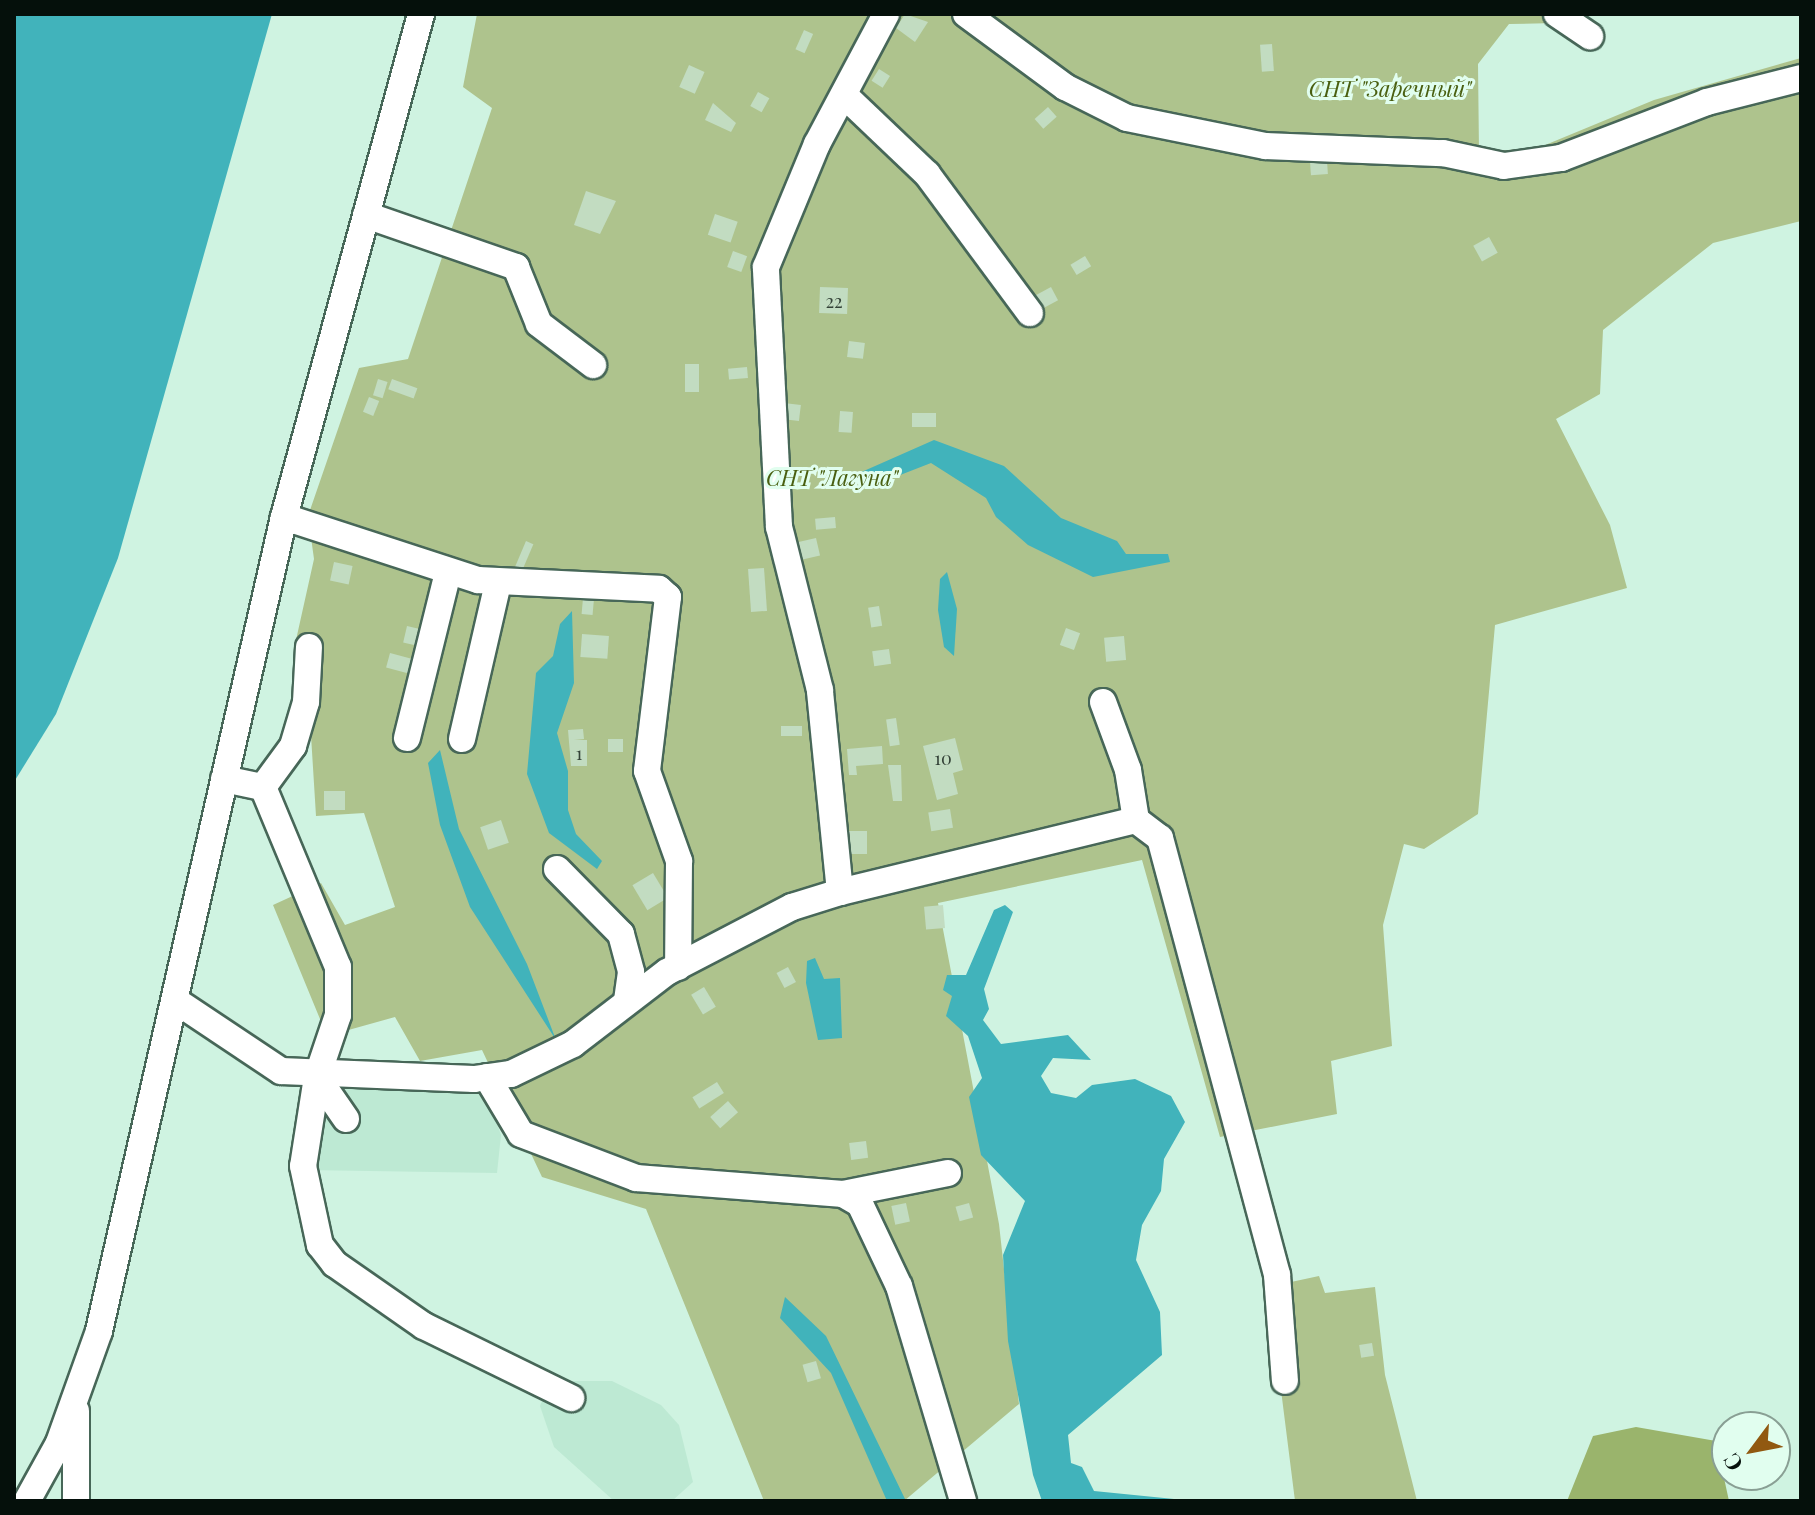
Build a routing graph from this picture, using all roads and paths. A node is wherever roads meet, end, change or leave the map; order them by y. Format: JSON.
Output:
{"nodes":[{"id":1,"x":421,"y":14,"type":"edge"},
{"id":2,"x":886,"y":14,"type":"edge"},
{"id":3,"x":966,"y":14,"type":"edge"},
{"id":4,"x":1557,"y":14,"type":"edge"},
{"id":5,"x":1590,"y":36,"type":"dead end"},
{"id":6,"x":1800,"y":82,"type":"edge"},
{"id":7,"x":844,"y":95,"type":"junction"},
{"id":8,"x":366,"y":215,"type":"junction"},
{"id":9,"x":1030,"y":313,"type":"dead end"},
{"id":10,"x":593,"y":365,"type":"dead end"},
{"id":11,"x":284,"y":517,"type":"junction"},
{"id":12,"x":448,"y":572,"type":"junction"},
{"id":13,"x":498,"y":583,"type":"junction"},
{"id":14,"x":309,"y":647,"type":"dead end"},
{"id":15,"x":1103,"y":702,"type":"dead end"},
{"id":16,"x":407,"y":738,"type":"dead end"},
{"id":17,"x":462,"y":739,"type":"dead end"},
{"id":18,"x":224,"y":779,"type":"junction"},
{"id":19,"x":263,"y":787,"type":"junction"},
{"id":20,"x":1136,"y":820,"type":"junction"},
{"id":21,"x":557,"y":869,"type":"dead end"},
{"id":22,"x":840,"y":892,"type":"junction"},
{"id":23,"x":678,"y":967,"type":"junction"},
{"id":24,"x":627,"y":999,"type":"junction"},
{"id":25,"x":176,"y":1001,"type":"junction"},
{"id":26,"x":317,"y":1077,"type":"junction"},
{"id":27,"x":487,"y":1077,"type":"junction"},
{"id":28,"x":346,"y":1119,"type":"dead end"},
{"id":29,"x":948,"y":1173,"type":"dead end"},
{"id":30,"x":843,"y":1194,"type":"junction"},
{"id":31,"x":1285,"y":1381,"type":"dead end"},
{"id":32,"x":571,"y":1398,"type":"dead end"},
{"id":33,"x":76,"y":1403,"type":"junction"},
{"id":34,"x":27,"y":1501,"type":"edge"},
{"id":35,"x":76,"y":1501,"type":"edge"},
{"id":36,"x":963,"y":1501,"type":"edge"}],
"edges":[{"from":1,"to":8,"type":"street"},
{"from":2,"to":7,"type":"street"},
{"from":3,"to":6,"type":"street"},
{"from":4,"to":5,"type":"street"},
{"from":7,"to":9,"type":"street"},
{"from":7,"to":22,"type":"street"},
{"from":8,"to":10,"type":"street"},
{"from":8,"to":11,"type":"street"},
{"from":11,"to":12,"type":"street"},
{"from":11,"to":18,"type":"street"},
{"from":12,"to":13,"type":"street"},
{"from":12,"to":16,"type":"street"},
{"from":13,"to":17,"type":"street"},
{"from":13,"to":23,"type":"street"},
{"from":14,"to":19,"type":"street"},
{"from":15,"to":20,"type":"street"},
{"from":18,"to":19,"type":"street"},
{"from":18,"to":25,"type":"street"},
{"from":19,"to":26,"type":"street"},
{"from":20,"to":22,"type":"street"},
{"from":20,"to":31,"type":"street"},
{"from":21,"to":24,"type":"street"},
{"from":22,"to":23,"type":"street"},
{"from":23,"to":24,"type":"street"},
{"from":24,"to":27,"type":"street"},
{"from":25,"to":26,"type":"street"},
{"from":25,"to":33,"type":"street"},
{"from":26,"to":27,"type":"street"},
{"from":26,"to":28,"type":"street"},
{"from":26,"to":32,"type":"street"},
{"from":27,"to":30,"type":"street"},
{"from":29,"to":30,"type":"street"},
{"from":30,"to":36,"type":"street"},
{"from":33,"to":34,"type":"street"},
{"from":33,"to":35,"type":"street"}]}
